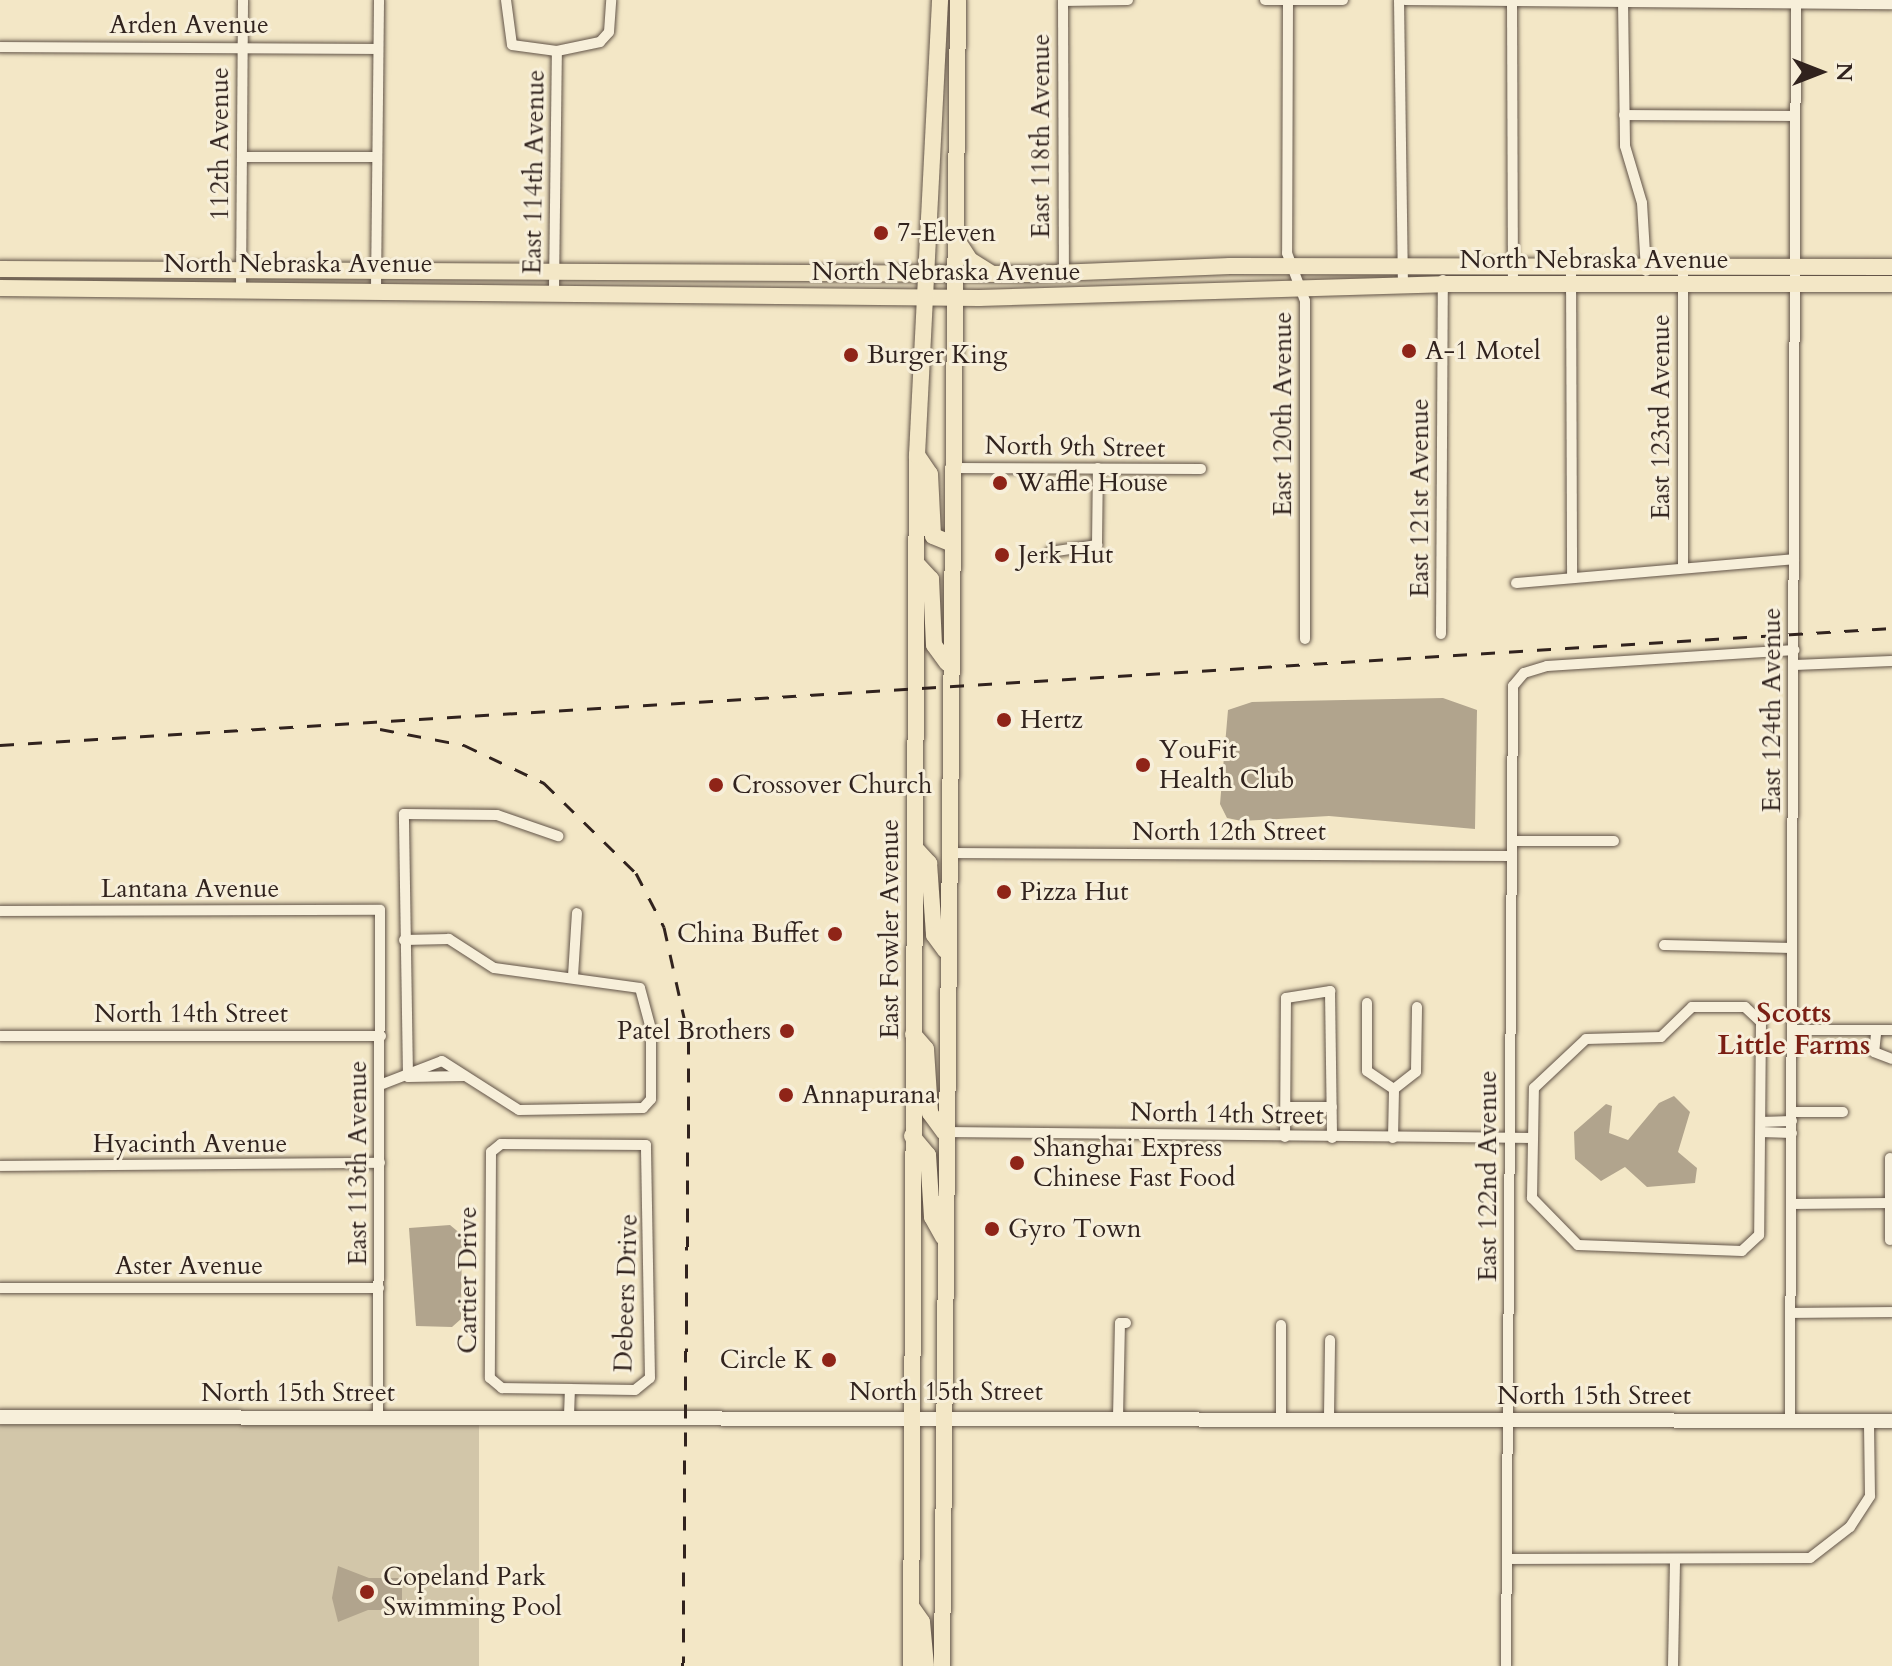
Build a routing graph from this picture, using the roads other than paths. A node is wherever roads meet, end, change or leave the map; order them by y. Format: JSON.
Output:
{"nodes":[{"id":1,"x":243,"y":0,"type":"edge"},
{"id":2,"x":379,"y":0,"type":"edge"},
{"id":3,"x":506,"y":0,"type":"edge"},
{"id":4,"x":611,"y":0,"type":"edge"},
{"id":5,"x":940,"y":0,"type":"edge"},
{"id":6,"x":958,"y":0,"type":"edge"},
{"id":7,"x":1063,"y":0,"type":"edge"},
{"id":8,"x":1128,"y":0,"type":"edge"},
{"id":9,"x":1265,"y":0,"type":"edge"},
{"id":10,"x":1288,"y":0,"type":"edge"},
{"id":11,"x":1343,"y":0,"type":"edge"},
{"id":12,"x":1402,"y":0,"type":"edge"},
{"id":13,"x":1796,"y":1,"type":"edge"},
{"id":14,"x":1513,"y":2,"type":"edge"},
{"id":15,"x":1623,"y":2,"type":"edge"},
{"id":16,"x":1892,"y":4,"type":"edge"},
{"id":17,"x":0,"y":47,"type":"edge"},
{"id":18,"x":243,"y":47,"type":"junction"},
{"id":19,"x":378,"y":49,"type":"junction"},
{"id":20,"x":557,"y":51,"type":"junction"},
{"id":21,"x":1624,"y":115,"type":"junction"},
{"id":22,"x":1795,"y":116,"type":"junction"},
{"id":23,"x":243,"y":157,"type":"junction"},
{"id":24,"x":377,"y":157,"type":"junction"},
{"id":25,"x":955,"y":236,"type":"junction"},
{"id":26,"x":1291,"y":265,"type":"junction"},
{"id":27,"x":1402,"y":266,"type":"junction"},
{"id":28,"x":1444,"y":266,"type":"junction"},
{"id":29,"x":1892,"y":267,"type":"edge"},
{"id":30,"x":0,"y":269,"type":"edge"},
{"id":31,"x":241,"y":269,"type":"junction"},
{"id":32,"x":384,"y":270,"type":"junction"},
{"id":33,"x":558,"y":271,"type":"junction"},
{"id":34,"x":756,"y":271,"type":"junction"},
{"id":35,"x":924,"y":273,"type":"junction"},
{"id":36,"x":1064,"y":273,"type":"junction"},
{"id":37,"x":953,"y":274,"type":"junction"},
{"id":38,"x":992,"y":274,"type":"junction"},
{"id":39,"x":1513,"y":275,"type":"junction"},
{"id":40,"x":1571,"y":276,"type":"junction"},
{"id":41,"x":1646,"y":276,"type":"junction"},
{"id":42,"x":1683,"y":276,"type":"junction"},
{"id":43,"x":1795,"y":276,"type":"junction"},
{"id":44,"x":1443,"y":284,"type":"junction"},
{"id":45,"x":1892,"y":284,"type":"edge"},
{"id":46,"x":1403,"y":285,"type":"junction"},
{"id":47,"x":0,"y":288,"type":"edge"},
{"id":48,"x":241,"y":288,"type":"junction"},
{"id":49,"x":384,"y":288,"type":"junction"},
{"id":50,"x":554,"y":288,"type":"junction"},
{"id":51,"x":1301,"y":289,"type":"junction"},
{"id":52,"x":678,"y":292,"type":"junction"},
{"id":53,"x":923,"y":298,"type":"junction"},
{"id":54,"x":953,"y":298,"type":"junction"},
{"id":55,"x":988,"y":298,"type":"junction"},
{"id":56,"x":952,"y":333,"type":"junction"},
{"id":57,"x":917,"y":455,"type":"junction"},
{"id":58,"x":948,"y":468,"type":"junction"},
{"id":59,"x":1098,"y":468,"type":"junction"},
{"id":60,"x":1201,"y":469,"type":"dead end"},
{"id":61,"x":948,"y":542,"type":"junction"},
{"id":62,"x":1050,"y":552,"type":"dead end"},
{"id":63,"x":1794,"y":559,"type":"junction"},
{"id":64,"x":916,"y":563,"type":"junction"},
{"id":65,"x":1683,"y":567,"type":"junction"},
{"id":66,"x":1572,"y":576,"type":"junction"},
{"id":67,"x":1516,"y":583,"type":"dead end"},
{"id":68,"x":1441,"y":634,"type":"dead end"},
{"id":69,"x":1305,"y":639,"type":"dead end"},
{"id":70,"x":1794,"y":650,"type":"junction"},
{"id":71,"x":1892,"y":661,"type":"edge"},
{"id":72,"x":947,"y":663,"type":"junction"},
{"id":73,"x":1794,"y":665,"type":"junction"},
{"id":74,"x":558,"y":836,"type":"dead end"},
{"id":75,"x":1512,"y":841,"type":"junction"},
{"id":76,"x":1614,"y":841,"type":"dead end"},
{"id":77,"x":915,"y":848,"type":"junction"},
{"id":78,"x":946,"y":853,"type":"junction"},
{"id":79,"x":1512,"y":856,"type":"junction"},
{"id":80,"x":380,"y":910,"type":"joint"},
{"id":81,"x":0,"y":911,"type":"edge"},
{"id":82,"x":577,"y":913,"type":"dead end"},
{"id":83,"x":404,"y":940,"type":"junction"},
{"id":84,"x":1664,"y":945,"type":"dead end"},
{"id":85,"x":1792,"y":948,"type":"junction"},
{"id":86,"x":945,"y":950,"type":"junction"},
{"id":87,"x":573,"y":976,"type":"junction"},
{"id":88,"x":1367,"y":1003,"type":"dead end"},
{"id":89,"x":1417,"y":1007,"type":"dead end"},
{"id":90,"x":1792,"y":1030,"type":"junction"},
{"id":91,"x":1892,"y":1030,"type":"edge"},
{"id":92,"x":913,"y":1034,"type":"junction"},
{"id":93,"x":1876,"y":1034,"type":"junction"},
{"id":94,"x":0,"y":1036,"type":"edge"},
{"id":95,"x":381,"y":1036,"type":"junction"},
{"id":96,"x":1892,"y":1059,"type":"edge"},
{"id":97,"x":464,"y":1076,"type":"junction"},
{"id":98,"x":408,"y":1077,"type":"junction"},
{"id":99,"x":380,"y":1085,"type":"junction"},
{"id":100,"x":1394,"y":1089,"type":"junction"},
{"id":101,"x":1286,"y":1107,"type":"junction"},
{"id":102,"x":1332,"y":1107,"type":"junction"},
{"id":103,"x":1843,"y":1112,"type":"dead end"},
{"id":104,"x":1792,"y":1122,"type":"junction"},
{"id":105,"x":1761,"y":1127,"type":"junction"},
{"id":106,"x":944,"y":1132,"type":"junction"},
{"id":107,"x":912,"y":1136,"type":"junction"},
{"id":108,"x":1285,"y":1137,"type":"junction"},
{"id":109,"x":1332,"y":1138,"type":"junction"},
{"id":110,"x":1393,"y":1138,"type":"junction"},
{"id":111,"x":1509,"y":1138,"type":"junction"},
{"id":112,"x":1533,"y":1138,"type":"junction"},
{"id":113,"x":649,"y":1147,"type":"joint"},
{"id":114,"x":1890,"y":1158,"type":"edge"},
{"id":115,"x":380,"y":1163,"type":"junction"},
{"id":116,"x":0,"y":1166,"type":"edge"},
{"id":117,"x":1890,"y":1203,"type":"edge"},
{"id":118,"x":1791,"y":1204,"type":"junction"},
{"id":119,"x":944,"y":1238,"type":"junction"},
{"id":120,"x":1890,"y":1240,"type":"dead end"},
{"id":121,"x":0,"y":1288,"type":"edge"},
{"id":122,"x":379,"y":1288,"type":"junction"},
{"id":123,"x":1892,"y":1312,"type":"edge"},
{"id":124,"x":1790,"y":1313,"type":"junction"},
{"id":125,"x":1126,"y":1323,"type":"dead end"},
{"id":126,"x":1281,"y":1325,"type":"dead end"},
{"id":127,"x":1330,"y":1340,"type":"dead end"},
{"id":128,"x":570,"y":1389,"type":"junction"},
{"id":129,"x":378,"y":1416,"type":"junction"},
{"id":130,"x":569,"y":1416,"type":"junction"},
{"id":131,"x":911,"y":1416,"type":"junction"},
{"id":132,"x":944,"y":1416,"type":"junction"},
{"id":133,"x":1329,"y":1416,"type":"junction"},
{"id":134,"x":0,"y":1417,"type":"edge"},
{"id":135,"x":1118,"y":1417,"type":"junction"},
{"id":136,"x":1281,"y":1417,"type":"junction"},
{"id":137,"x":1508,"y":1420,"type":"junction"},
{"id":138,"x":1790,"y":1420,"type":"junction"},
{"id":139,"x":1869,"y":1420,"type":"junction"},
{"id":140,"x":1892,"y":1421,"type":"edge"},
{"id":141,"x":1507,"y":1559,"type":"junction"},
{"id":142,"x":1675,"y":1561,"type":"junction"},
{"id":143,"x":911,"y":1606,"type":"junction"},
{"id":144,"x":911,"y":1666,"type":"edge"},
{"id":145,"x":926,"y":1666,"type":"edge"},
{"id":146,"x":942,"y":1666,"type":"edge"},
{"id":147,"x":1506,"y":1666,"type":"edge"},
{"id":148,"x":1673,"y":1666,"type":"edge"}],
"edges":[{"from":1,"to":18,"type":"street","name":"112th Avenue"},
{"from":2,"to":19,"type":"street"},
{"from":3,"to":20,"type":"street","name":"East 114th Avenue"},
{"from":4,"to":20,"type":"street"},
{"from":5,"to":35,"type":"main road","name":"East Fowler Avenue"},
{"from":6,"to":25,"type":"main road"},
{"from":7,"to":8,"type":"street"},
{"from":7,"to":36,"type":"street","name":"East 118th Avenue"},
{"from":9,"to":10,"type":"street"},
{"from":10,"to":11,"type":"street"},
{"from":10,"to":26,"type":"street","name":"East 120th Avenue"},
{"from":12,"to":14,"type":"street"},
{"from":12,"to":27,"type":"street"},
{"from":13,"to":15,"type":"street"},
{"from":13,"to":16,"type":"street"},
{"from":13,"to":22,"type":"street","name":"East 124th Avenue"},
{"from":14,"to":15,"type":"street"},
{"from":14,"to":39,"type":"street"},
{"from":15,"to":21,"type":"street"},
{"from":17,"to":18,"type":"street","name":"Arden Avenue"},
{"from":18,"to":19,"type":"street","name":"Arden Avenue"},
{"from":18,"to":23,"type":"street","name":"112th Avenue"},
{"from":19,"to":24,"type":"street"},
{"from":20,"to":33,"type":"street","name":"East 114th Avenue"},
{"from":21,"to":22,"type":"street"},
{"from":21,"to":41,"type":"street"},
{"from":22,"to":43,"type":"street","name":"East 124th Avenue"},
{"from":23,"to":24,"type":"street"},
{"from":23,"to":31,"type":"street","name":"112th Avenue"},
{"from":24,"to":32,"type":"street"},
{"from":25,"to":37,"type":"main road"},
{"from":25,"to":38,"type":"main road"},
{"from":26,"to":27,"type":"main road","name":"North Nebraska Avenue"},
{"from":26,"to":36,"type":"main road","name":"North Nebraska Avenue"},
{"from":26,"to":51,"type":"street","name":"East 120th Avenue"},
{"from":27,"to":28,"type":"main road","name":"North Nebraska Avenue"},
{"from":27,"to":46,"type":"street"},
{"from":28,"to":39,"type":"main road","name":"North Nebraska Avenue"},
{"from":28,"to":44,"type":"street","name":"East 121st Avenue"},
{"from":29,"to":43,"type":"main road","name":"North Nebraska Avenue"},
{"from":30,"to":31,"type":"main road","name":"North Nebraska Avenue"},
{"from":31,"to":32,"type":"main road","name":"North Nebraska Avenue"},
{"from":31,"to":48,"type":"street","name":"112th Avenue"},
{"from":32,"to":33,"type":"main road","name":"North Nebraska Avenue"},
{"from":32,"to":49,"type":"main road"},
{"from":33,"to":34,"type":"main road","name":"North Nebraska Avenue"},
{"from":33,"to":50,"type":"street","name":"East 114th Avenue"},
{"from":34,"to":35,"type":"main road","name":"North Nebraska Avenue"},
{"from":34,"to":52,"type":"main road"},
{"from":35,"to":37,"type":"main road","name":"North Nebraska Avenue"},
{"from":35,"to":53,"type":"main road","name":"East Fowler Avenue"},
{"from":36,"to":38,"type":"main road","name":"North Nebraska Avenue"},
{"from":37,"to":38,"type":"main road","name":"North Nebraska Avenue"},
{"from":37,"to":54,"type":"main road"},
{"from":39,"to":40,"type":"main road","name":"North Nebraska Avenue"},
{"from":39,"to":44,"type":"main road","name":"North Nebraska Avenue"},
{"from":40,"to":41,"type":"main road","name":"North Nebraska Avenue"},
{"from":40,"to":66,"type":"street"},
{"from":41,"to":42,"type":"main road","name":"North Nebraska Avenue"},
{"from":42,"to":43,"type":"main road","name":"North Nebraska Avenue"},
{"from":42,"to":65,"type":"street","name":"East 123rd Avenue"},
{"from":43,"to":45,"type":"main road","name":"North Nebraska Avenue"},
{"from":43,"to":63,"type":"street","name":"East 124th Avenue"},
{"from":44,"to":46,"type":"main road","name":"North Nebraska Avenue"},
{"from":44,"to":68,"type":"street","name":"East 121st Avenue"},
{"from":46,"to":51,"type":"main road","name":"North Nebraska Avenue"},
{"from":47,"to":48,"type":"main road","name":"North Nebraska Avenue"},
{"from":48,"to":49,"type":"main road","name":"North Nebraska Avenue"},
{"from":49,"to":50,"type":"main road","name":"North Nebraska Avenue"},
{"from":50,"to":52,"type":"main road","name":"North Nebraska Avenue"},
{"from":51,"to":55,"type":"main road","name":"North Nebraska Avenue"},
{"from":51,"to":69,"type":"street","name":"East 120th Avenue"},
{"from":52,"to":53,"type":"main road","name":"North Nebraska Avenue"},
{"from":53,"to":54,"type":"main road","name":"North Nebraska Avenue"},
{"from":53,"to":57,"type":"main road","name":"East Fowler Avenue"},
{"from":54,"to":55,"type":"main road","name":"North Nebraska Avenue"},
{"from":54,"to":56,"type":"main road"},
{"from":55,"to":56,"type":"main road"},
{"from":56,"to":58,"type":"main road"},
{"from":57,"to":61,"type":"main road"},
{"from":57,"to":64,"type":"main road","name":"East Fowler Avenue"},
{"from":58,"to":59,"type":"street","name":"North 9th Street"},
{"from":58,"to":61,"type":"main road"},
{"from":59,"to":60,"type":"street","name":"North 9th Street"},
{"from":59,"to":62,"type":"street"},
{"from":61,"to":72,"type":"main road"},
{"from":63,"to":65,"type":"street"},
{"from":63,"to":70,"type":"street","name":"East 124th Avenue"},
{"from":64,"to":72,"type":"main road"},
{"from":64,"to":77,"type":"main road","name":"East Fowler Avenue"},
{"from":65,"to":66,"type":"street"},
{"from":66,"to":67,"type":"street"},
{"from":70,"to":73,"type":"street","name":"East 124th Avenue"},
{"from":70,"to":75,"type":"street","name":"East 122nd Avenue"},
{"from":71,"to":73,"type":"street"},
{"from":72,"to":78,"type":"main road"},
{"from":73,"to":85,"type":"street","name":"East 124th Avenue"},
{"from":74,"to":83,"type":"street"},
{"from":75,"to":76,"type":"street"},
{"from":75,"to":79,"type":"street","name":"East 122nd Avenue"},
{"from":77,"to":86,"type":"main road"},
{"from":77,"to":92,"type":"main road","name":"East Fowler Avenue"},
{"from":78,"to":79,"type":"street","name":"North 12th Street"},
{"from":78,"to":86,"type":"main road"},
{"from":79,"to":111,"type":"street","name":"East 122nd Avenue"},
{"from":80,"to":81,"type":"street","name":"Lantana Avenue"},
{"from":80,"to":95,"type":"street","name":"East 113th Avenue"},
{"from":82,"to":87,"type":"street"},
{"from":83,"to":87,"type":"street"},
{"from":83,"to":98,"type":"street"},
{"from":84,"to":85,"type":"street"},
{"from":85,"to":90,"type":"street","name":"East 124th Avenue"},
{"from":86,"to":106,"type":"main road"},
{"from":87,"to":97,"type":"street"},
{"from":88,"to":100,"type":"street"},
{"from":89,"to":100,"type":"street"},
{"from":90,"to":93,"type":"street"},
{"from":90,"to":104,"type":"street","name":"East 124th Avenue"},
{"from":91,"to":93,"type":"street"},
{"from":92,"to":106,"type":"main road"},
{"from":92,"to":107,"type":"main road","name":"East Fowler Avenue"},
{"from":93,"to":96,"type":"street"},
{"from":94,"to":95,"type":"street","name":"North 14th Street"},
{"from":95,"to":99,"type":"street","name":"East 113th Avenue"},
{"from":97,"to":98,"type":"street"},
{"from":97,"to":98,"type":"street"},
{"from":98,"to":99,"type":"street"},
{"from":99,"to":115,"type":"street","name":"East 113th Avenue"},
{"from":100,"to":110,"type":"street"},
{"from":101,"to":102,"type":"street"},
{"from":101,"to":102,"type":"street"},
{"from":101,"to":108,"type":"street"},
{"from":102,"to":109,"type":"street"},
{"from":103,"to":104,"type":"street"},
{"from":104,"to":105,"type":"street"},
{"from":104,"to":118,"type":"street","name":"East 124th Avenue"},
{"from":105,"to":112,"type":"street"},
{"from":105,"to":112,"type":"street"},
{"from":106,"to":108,"type":"street","name":"North 14th Street"},
{"from":106,"to":119,"type":"main road"},
{"from":107,"to":119,"type":"main road"},
{"from":107,"to":131,"type":"main road","name":"East Fowler Avenue"},
{"from":108,"to":109,"type":"street","name":"North 14th Street"},
{"from":109,"to":110,"type":"street","name":"North 14th Street"},
{"from":110,"to":111,"type":"street","name":"North 14th Street"},
{"from":111,"to":112,"type":"street","name":"North 14th Street"},
{"from":111,"to":137,"type":"street","name":"East 122nd Avenue"},
{"from":113,"to":128,"type":"street","name":"Debeers Drive"},
{"from":113,"to":128,"type":"street","name":"Cartier Drive"},
{"from":114,"to":117,"type":"street"},
{"from":115,"to":116,"type":"street","name":"Hyacinth Avenue"},
{"from":115,"to":122,"type":"street","name":"East 113th Avenue"},
{"from":117,"to":118,"type":"street"},
{"from":117,"to":120,"type":"street"},
{"from":118,"to":124,"type":"street","name":"East 124th Avenue"},
{"from":119,"to":132,"type":"main road"},
{"from":121,"to":122,"type":"street","name":"Aster Avenue"},
{"from":122,"to":129,"type":"street","name":"East 113th Avenue"},
{"from":123,"to":124,"type":"street"},
{"from":124,"to":138,"type":"street","name":"East 124th Avenue"},
{"from":125,"to":135,"type":"street"},
{"from":126,"to":136,"type":"street"},
{"from":127,"to":133,"type":"street"},
{"from":128,"to":130,"type":"street"},
{"from":129,"to":130,"type":"street","name":"North 15th Street"},
{"from":129,"to":134,"type":"street","name":"North 15th Street"},
{"from":130,"to":131,"type":"street","name":"North 15th Street"},
{"from":131,"to":132,"type":"street","name":"North 15th Street"},
{"from":131,"to":143,"type":"main road","name":"East Fowler Avenue"},
{"from":132,"to":135,"type":"street","name":"North 15th Street"},
{"from":132,"to":146,"type":"main road"},
{"from":133,"to":136,"type":"street","name":"North 15th Street"},
{"from":133,"to":137,"type":"street","name":"North 15th Street"},
{"from":135,"to":136,"type":"street","name":"North 15th Street"},
{"from":137,"to":138,"type":"street","name":"North 15th Street"},
{"from":137,"to":141,"type":"street","name":"East 122nd Avenue"},
{"from":138,"to":139,"type":"street","name":"North 15th Street"},
{"from":139,"to":140,"type":"street","name":"North 15th Street"},
{"from":139,"to":142,"type":"street"},
{"from":141,"to":142,"type":"street"},
{"from":141,"to":147,"type":"street","name":"East 122nd Avenue"},
{"from":142,"to":148,"type":"street"},
{"from":143,"to":144,"type":"main road","name":"East Fowler Avenue"},
{"from":143,"to":145,"type":"main road"}]}
